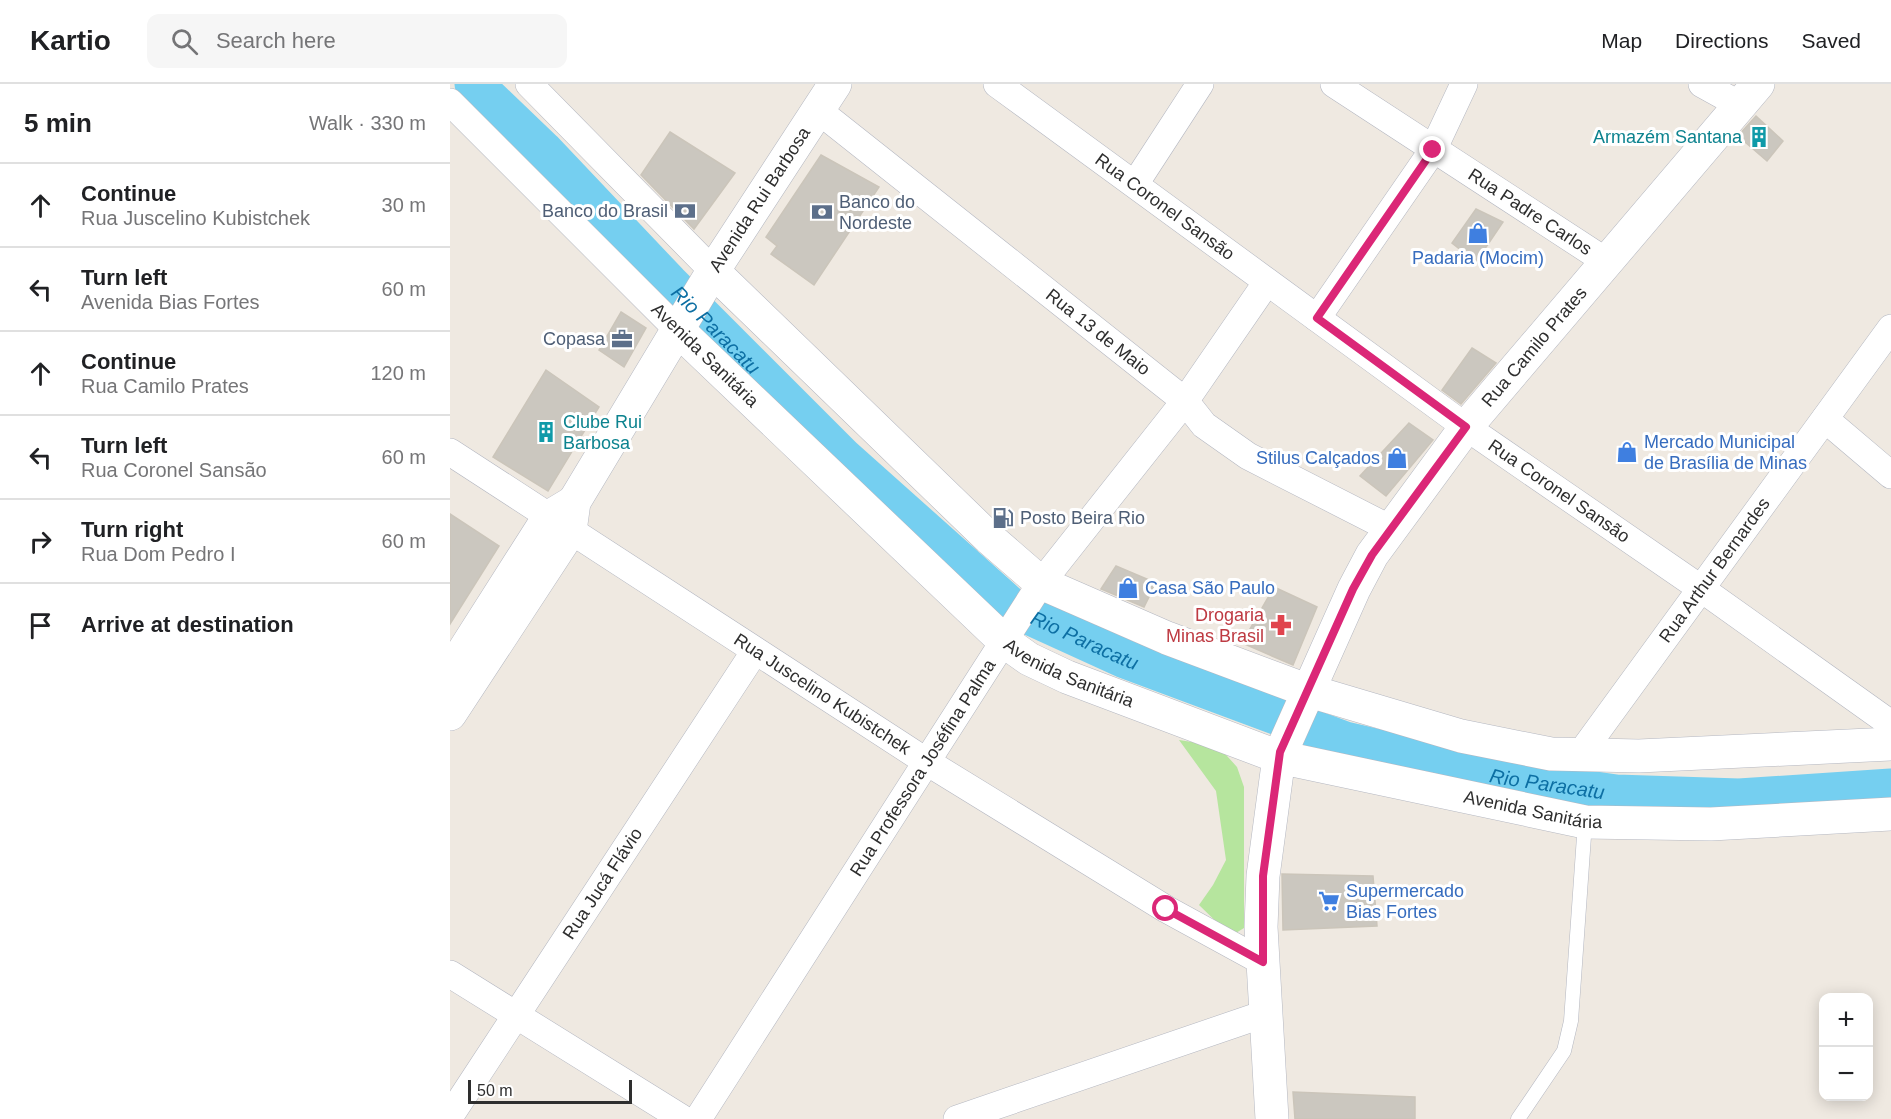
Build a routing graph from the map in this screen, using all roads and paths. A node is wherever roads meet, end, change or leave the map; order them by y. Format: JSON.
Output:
{"nodes":[{"id":1,"x":529,"y":84,"type":"edge"},
{"id":2,"x":997,"y":84,"type":"edge"},
{"id":3,"x":1200,"y":84,"type":"edge"},
{"id":4,"x":1334,"y":84,"type":"edge"},
{"id":5,"x":1464,"y":84,"type":"edge"},
{"id":6,"x":1702,"y":84,"type":"edge"},
{"id":7,"x":1749,"y":95,"type":"edge"},
{"id":8,"x":827,"y":97,"type":"edge"},
{"id":9,"x":450,"y":102,"type":"edge"},
{"id":10,"x":1433,"y":150,"type":"junction"},
{"id":11,"x":1135,"y":184,"type":"junction"},
{"id":12,"x":1607,"y":262,"type":"junction"},
{"id":13,"x":1267,"y":282,"type":"junction"},
{"id":14,"x":694,"y":302,"type":"junction"},
{"id":15,"x":1317,"y":318,"type":"junction"},
{"id":16,"x":1891,"y":328,"type":"edge"},
{"id":17,"x":1185,"y":401,"type":"junction"},
{"id":18,"x":1825,"y":419,"type":"junction"},
{"id":19,"x":1466,"y":427,"type":"junction"},
{"id":20,"x":450,"y":452,"type":"edge"},
{"id":21,"x":1891,"y":475,"type":"edge"},
{"id":22,"x":564,"y":516,"type":"junction"},
{"id":23,"x":1391,"y":530,"type":"junction"},
{"id":24,"x":1038,"y":588,"type":"junction"},
{"id":25,"x":1703,"y":590,"type":"junction"},
{"id":26,"x":1008,"y":638,"type":"junction"},
{"id":27,"x":754,"y":651,"type":"junction"},
{"id":28,"x":450,"y":673,"type":"edge"},
{"id":29,"x":1304,"y":697,"type":"junction"},
{"id":30,"x":450,"y":714,"type":"edge"},
{"id":31,"x":1891,"y":724,"type":"edge"},
{"id":32,"x":1891,"y":744,"type":"edge"},
{"id":33,"x":1280,"y":754,"type":"junction"},
{"id":34,"x":1579,"y":756,"type":"junction"},
{"id":35,"x":927,"y":762,"type":"junction"},
{"id":36,"x":1891,"y":814,"type":"edge"},
{"id":37,"x":1585,"y":822,"type":"junction"},
{"id":38,"x":1263,"y":962,"type":"junction"},
{"id":39,"x":450,"y":974,"type":"edge"},
{"id":40,"x":515,"y":1013,"type":"junction"},
{"id":41,"x":1267,"y":1013,"type":"junction"},
{"id":42,"x":450,"y":1116,"type":"edge"},
{"id":43,"x":683,"y":1119,"type":"edge"},
{"id":44,"x":698,"y":1119,"type":"edge"},
{"id":45,"x":957,"y":1119,"type":"edge"},
{"id":46,"x":1272,"y":1119,"type":"edge"},
{"id":47,"x":1518,"y":1119,"type":"edge"}],
"edges":[{"from":1,"to":14,"type":"street","name":"Avenida Sanitária"},
{"from":2,"to":11,"type":"street","name":"Rua Coronel Sansão"},
{"from":3,"to":11,"type":"street"},
{"from":4,"to":10,"type":"street","name":"Rua Padre Carlos"},
{"from":5,"to":10,"type":"street"},
{"from":6,"to":7,"type":"street"},
{"from":7,"to":12,"type":"street","name":"Rua Camilo Prates"},
{"from":8,"to":14,"type":"street","name":"Avenida Rui Barbosa"},
{"from":8,"to":17,"type":"street","name":"Rua 13 de Maio"},
{"from":9,"to":14,"type":"street","name":"Avenida Sanitária"},
{"from":10,"to":12,"type":"street","name":"Rua Padre Carlos"},
{"from":10,"to":15,"type":"street"},
{"from":11,"to":13,"type":"street","name":"Rua Coronel Sansão"},
{"from":12,"to":19,"type":"street","name":"Rua Camilo Prates"},
{"from":13,"to":15,"type":"street","name":"Rua Coronel Sansão"},
{"from":13,"to":17,"type":"street","name":"Rua Professora Joséfina Palma"},
{"from":14,"to":22,"type":"street","name":"Avenida Rui Barbosa"},
{"from":14,"to":24,"type":"street","name":"Avenida Sanitária"},
{"from":14,"to":26,"type":"street","name":"Avenida Sanitária"},
{"from":15,"to":19,"type":"street","name":"Rua Coronel Sansão"},
{"from":16,"to":18,"type":"street","name":"Rua Arthur Bernardes"},
{"from":17,"to":23,"type":"street","name":"Rua 13 de Maio"},
{"from":17,"to":24,"type":"street","name":"Rua Professora Joséfina Palma"},
{"from":18,"to":21,"type":"street"},
{"from":18,"to":25,"type":"street","name":"Rua Arthur Bernardes"},
{"from":19,"to":23,"type":"street","name":"Rua Camilo Prates"},
{"from":19,"to":25,"type":"street","name":"Rua Coronel Sansão"},
{"from":20,"to":22,"type":"street","name":"Rua Juscelino Kubistchek"},
{"from":22,"to":27,"type":"street","name":"Rua Juscelino Kubistchek"},
{"from":22,"to":28,"type":"street","name":"Avenida Rui Barbosa"},
{"from":22,"to":30,"type":"street","name":"Avenida Rui Barbosa"},
{"from":23,"to":29,"type":"street","name":"Rua Camilo Prates"},
{"from":24,"to":26,"type":"street","name":"Rua Professora Joséfina Palma"},
{"from":24,"to":29,"type":"street","name":"Avenida Sanitária"},
{"from":25,"to":31,"type":"street","name":"Rua Coronel Sansão"},
{"from":25,"to":34,"type":"street","name":"Rua Arthur Bernardes"},
{"from":26,"to":33,"type":"street","name":"Avenida Sanitária"},
{"from":26,"to":35,"type":"street","name":"Rua Professora Joséfina Palma"},
{"from":27,"to":35,"type":"street","name":"Rua Juscelino Kubistchek"},
{"from":27,"to":40,"type":"street","name":"Rua Jucá Flávio"},
{"from":29,"to":33,"type":"street","name":"Rua Camilo Prates"},
{"from":29,"to":34,"type":"street","name":"Avenida Sanitária"},
{"from":32,"to":34,"type":"street","name":"Avenida Sanitária"},
{"from":33,"to":37,"type":"street","name":"Avenida Sanitária"},
{"from":33,"to":38,"type":"street","name":"Rua Camilo Prates"},
{"from":35,"to":38,"type":"street","name":"Rua Juscelino Kubistchek"},
{"from":35,"to":44,"type":"street","name":"Rua Professora Joséfina Palma"},
{"from":36,"to":37,"type":"street","name":"Avenida Sanitária"},
{"from":37,"to":47,"type":"lane"},
{"from":38,"to":41,"type":"street","name":"Rua Camilo Prates"},
{"from":39,"to":40,"type":"street"},
{"from":40,"to":42,"type":"street","name":"Rua Jucá Flávio"},
{"from":40,"to":43,"type":"street"},
{"from":41,"to":45,"type":"street"},
{"from":41,"to":46,"type":"street","name":"Rua Camilo Prates"}]}
